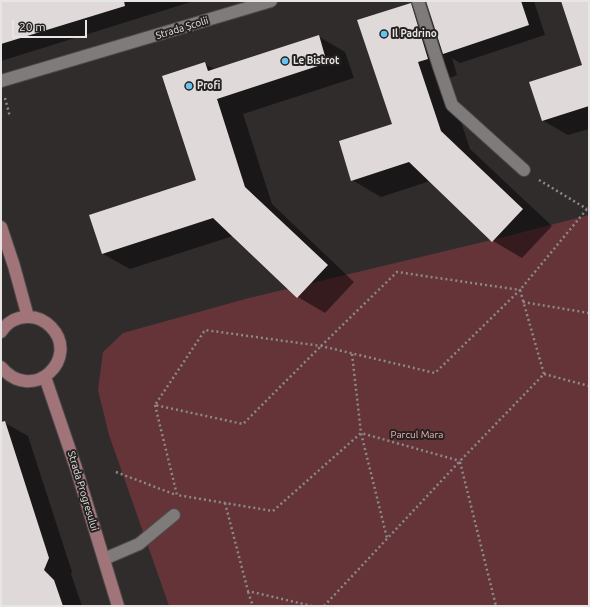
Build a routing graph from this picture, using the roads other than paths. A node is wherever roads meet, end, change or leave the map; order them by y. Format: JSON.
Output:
{"nodes":[{"id":1,"x":271,"y":1,"type":"edge"},
{"id":2,"x":418,"y":1,"type":"edge"},
{"id":3,"x":1,"y":82,"type":"edge"},
{"id":4,"x":524,"y":170,"type":"road end"},
{"id":5,"x":1,"y":227,"type":"edge"},
{"id":6,"x":28,"y":317,"type":"junction"},
{"id":7,"x":2,"y":330,"type":"edge"},
{"id":8,"x":1,"y":367,"type":"edge"},
{"id":9,"x":45,"y":376,"type":"junction"},
{"id":10,"x":15,"y":379,"type":"junction"},
{"id":11,"x":1,"y":380,"type":"edge"},
{"id":12,"x":174,"y":515,"type":"dead end"},
{"id":13,"x":104,"y":559,"type":"junction"},
{"id":14,"x":118,"y":606,"type":"edge"}],
"edges":[{"from":1,"to":3,"type":"street","name":"Strada Școlii"},
{"from":2,"to":4,"type":"street"},
{"from":5,"to":6,"type":"street"},
{"from":6,"to":7,"type":"street"},
{"from":6,"to":9,"type":"street"},
{"from":8,"to":10,"type":"street"},
{"from":9,"to":10,"type":"street"},
{"from":9,"to":13,"type":"street","name":"Strada Progresului"},
{"from":10,"to":11,"type":"street"},
{"from":12,"to":13,"type":"street"},
{"from":13,"to":14,"type":"street","name":"Strada Progresului"}]}
